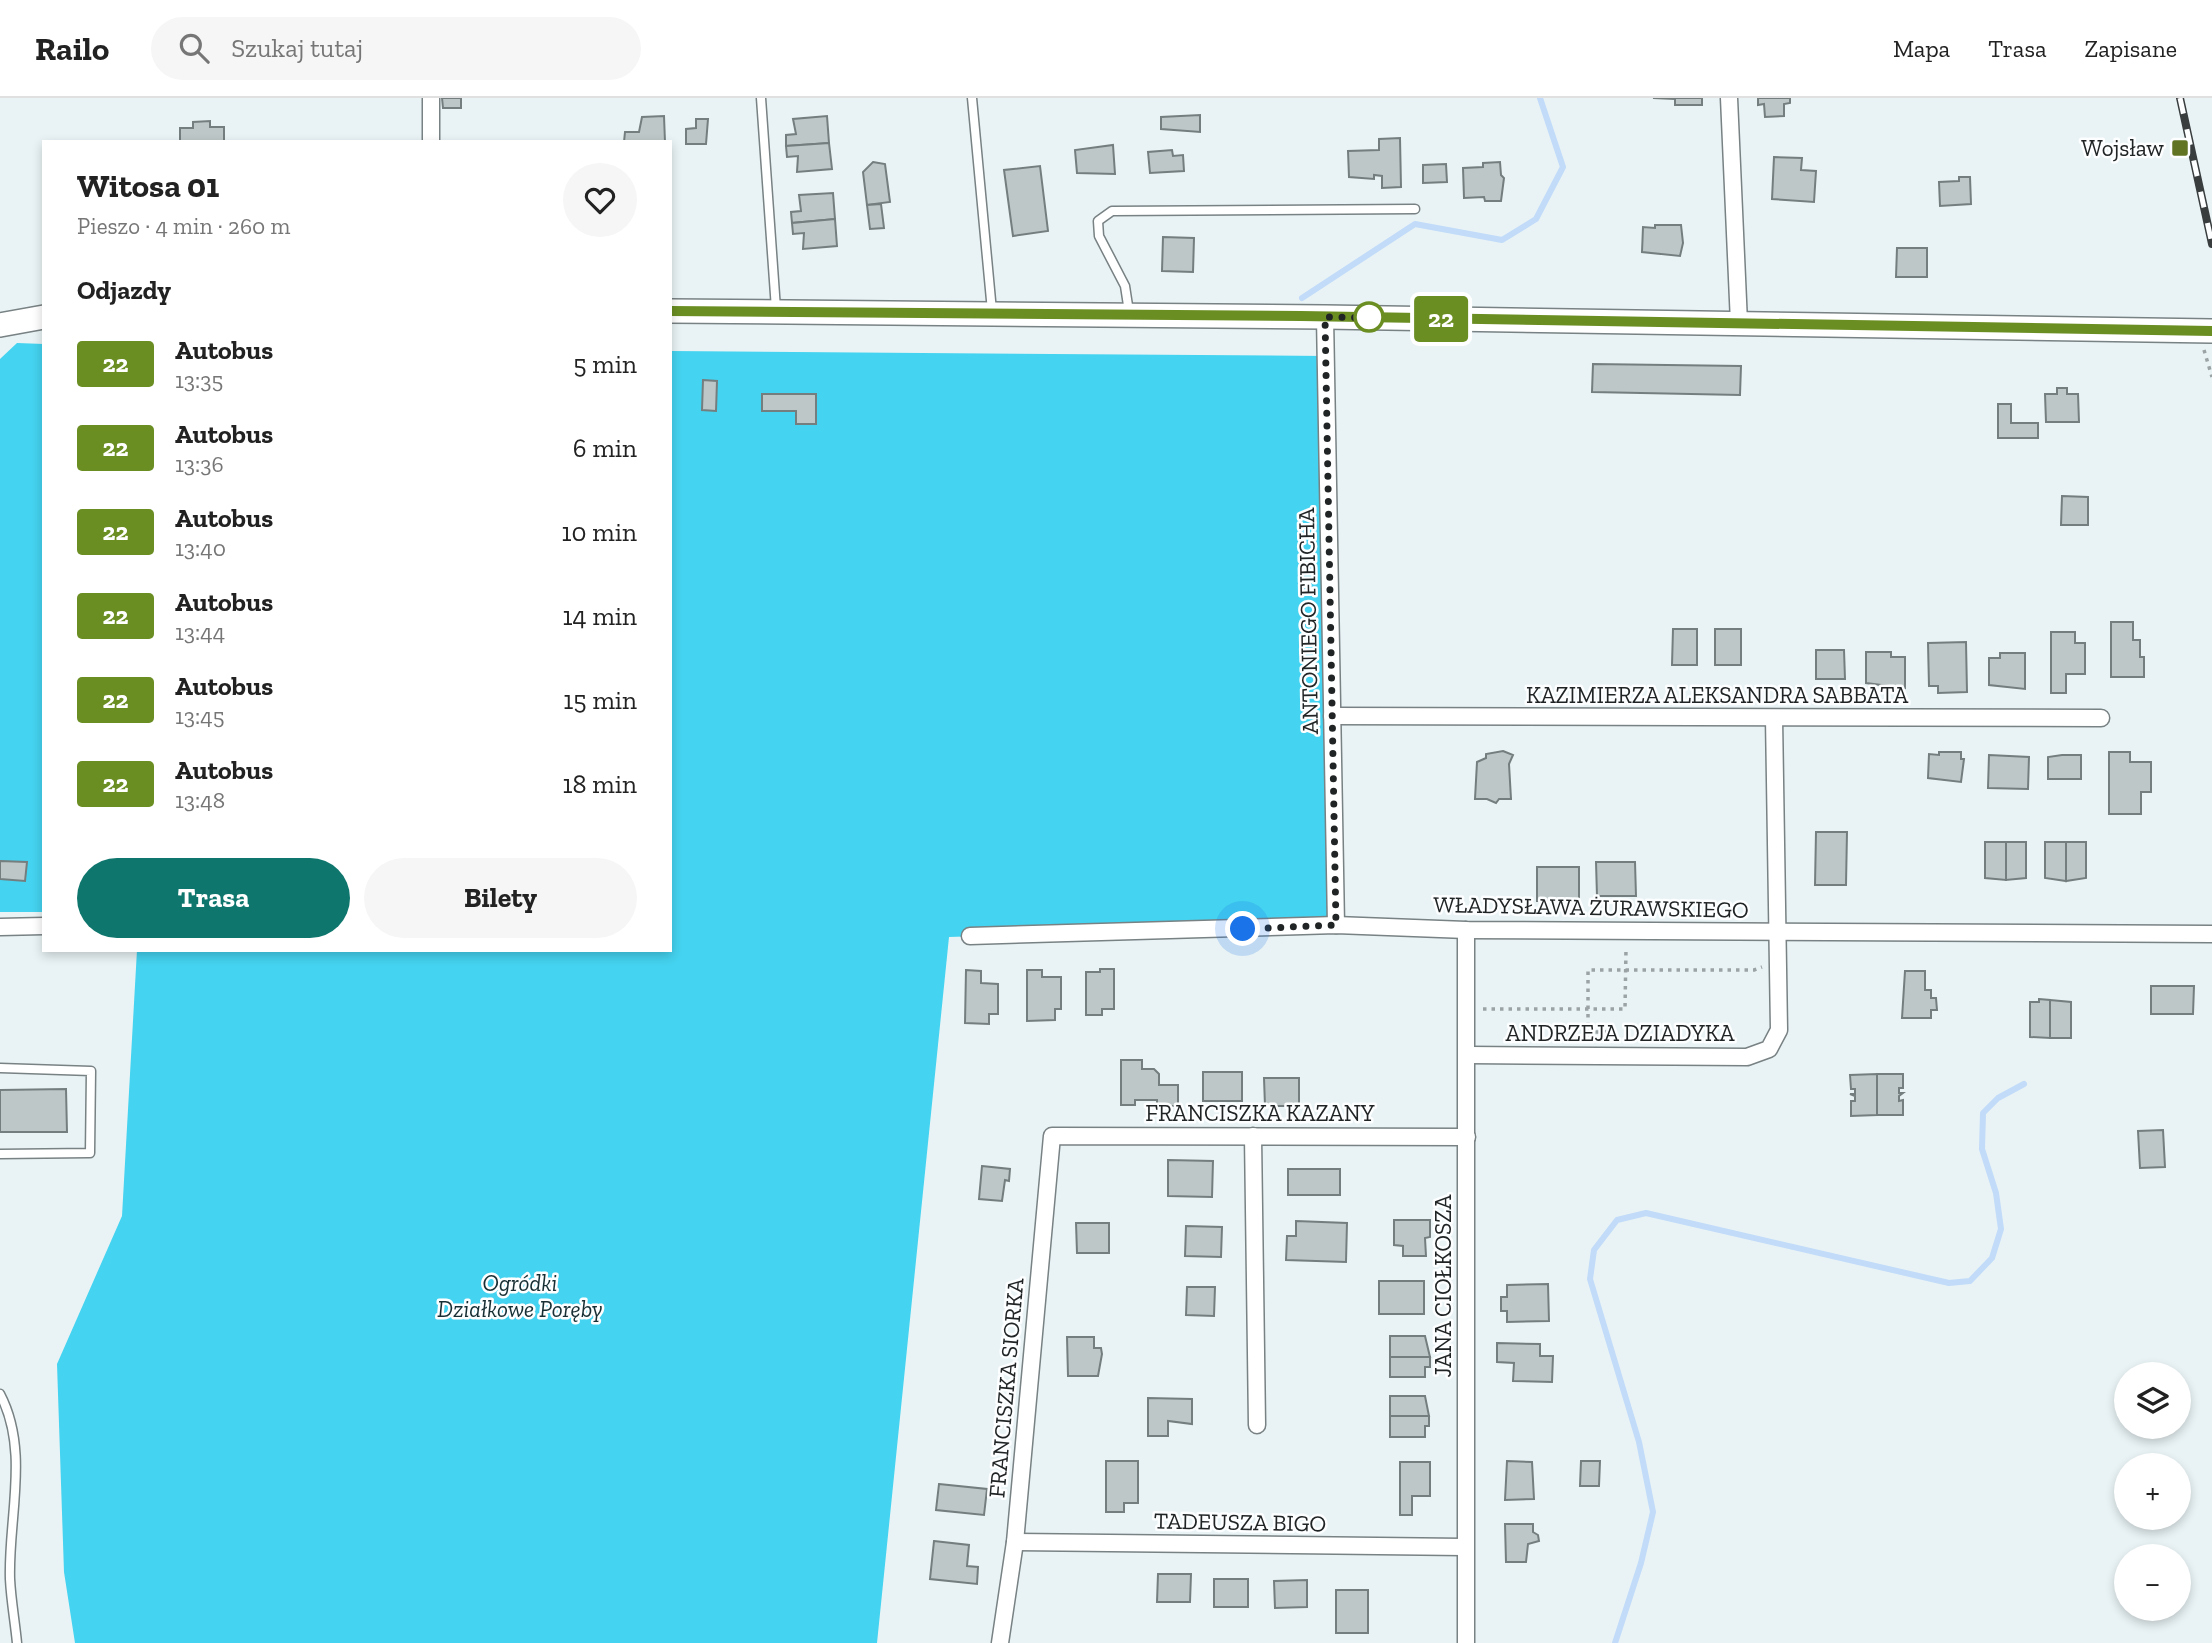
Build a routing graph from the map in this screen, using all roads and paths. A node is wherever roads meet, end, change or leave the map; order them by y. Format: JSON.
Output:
{"nodes":[{"id":1,"x":431,"y":98,"type":"edge"},
{"id":2,"x":761,"y":98,"type":"edge"},
{"id":3,"x":972,"y":98,"type":"edge"},
{"id":4,"x":1730,"y":98,"type":"edge"},
{"id":5,"x":431,"y":140,"type":"edge"},
{"id":6,"x":1415,"y":209,"type":"dead end"},
{"id":7,"x":672,"y":311,"type":"edge"},
{"id":8,"x":776,"y":312,"type":"junction"},
{"id":9,"x":992,"y":314,"type":"junction"},
{"id":10,"x":1129,"y":315,"type":"junction"},
{"id":11,"x":42,"y":317,"type":"edge"},
{"id":12,"x":1325,"y":317,"type":"junction"},
{"id":13,"x":1739,"y":323,"type":"junction"},
{"id":14,"x":0,"y":325,"type":"edge"},
{"id":15,"x":2206,"y":331,"type":"edge"},
{"id":16,"x":2212,"y":377,"type":"edge"},
{"id":17,"x":1332,"y":716,"type":"junction"},
{"id":18,"x":1774,"y":718,"type":"junction"},
{"id":19,"x":2101,"y":718,"type":"dead end"},
{"id":20,"x":1336,"y":925,"type":"junction"},
{"id":21,"x":42,"y":926,"type":"edge"},
{"id":22,"x":0,"y":927,"type":"edge"},
{"id":23,"x":1466,"y":930,"type":"junction"},
{"id":24,"x":1626,"y":931,"type":"junction"},
{"id":25,"x":1779,"y":932,"type":"junction"},
{"id":26,"x":2212,"y":934,"type":"edge"},
{"id":27,"x":970,"y":936,"type":"dead end"},
{"id":28,"x":1779,"y":958,"type":"junction"},
{"id":29,"x":1625,"y":970,"type":"junction"},
{"id":30,"x":1466,"y":1009,"type":"junction"},
{"id":31,"x":1588,"y":1009,"type":"junction"},
{"id":32,"x":1469,"y":1055,"type":"junction"},
{"id":33,"x":1609,"y":1055,"type":"junction"},
{"id":34,"x":0,"y":1068,"type":"edge"},
{"id":35,"x":1052,"y":1136,"type":"joint"},
{"id":36,"x":1253,"y":1136,"type":"junction"},
{"id":37,"x":1467,"y":1137,"type":"junction"},
{"id":38,"x":0,"y":1154,"type":"edge"},
{"id":39,"x":0,"y":1394,"type":"edge"},
{"id":40,"x":1257,"y":1425,"type":"dead end"},
{"id":41,"x":1015,"y":1542,"type":"junction"},
{"id":42,"x":1464,"y":1547,"type":"junction"},
{"id":43,"x":17,"y":1643,"type":"edge"},
{"id":44,"x":1000,"y":1643,"type":"edge"},
{"id":45,"x":1466,"y":1643,"type":"edge"}],
"edges":[{"from":1,"to":5,"type":"street"},
{"from":2,"to":8,"type":"lane"},
{"from":3,"to":9,"type":"lane"},
{"from":4,"to":13,"type":"street"},
{"from":6,"to":10,"type":"lane"},
{"from":7,"to":8,"type":"street"},
{"from":8,"to":9,"type":"street"},
{"from":9,"to":10,"type":"street"},
{"from":10,"to":12,"type":"street"},
{"from":11,"to":14,"type":"street"},
{"from":12,"to":13,"type":"street"},
{"from":12,"to":17,"type":"street","name":"ANTONIEGO FIBICHA"},
{"from":13,"to":15,"type":"street"},
{"from":15,"to":16,"type":"path"},
{"from":17,"to":18,"type":"street","name":"KAZIMIERZA ALEKSANDRA SABBATA"},
{"from":17,"to":20,"type":"street","name":"ANTONIEGO FIBICHA"},
{"from":18,"to":19,"type":"street","name":"KAZIMIERZA ALEKSANDRA SABBATA"},
{"from":18,"to":25,"type":"street"},
{"from":20,"to":23,"type":"street","name":"WŁADYSŁAWA ŻURAWSKIEGO"},
{"from":20,"to":27,"type":"street","name":"WŁADYSŁAWA ŻURAWSKIEGO"},
{"from":21,"to":22,"type":"street"},
{"from":23,"to":24,"type":"street","name":"WŁADYSŁAWA ŻURAWSKIEGO"},
{"from":23,"to":30,"type":"street","name":"JANA CIOŁKOSZA"},
{"from":24,"to":25,"type":"street","name":"WŁADYSŁAWA ŻURAWSKIEGO"},
{"from":24,"to":29,"type":"path"},
{"from":25,"to":26,"type":"street","name":"WŁADYSŁAWA ŻURAWSKIEGO"},
{"from":25,"to":28,"type":"street"},
{"from":28,"to":29,"type":"path"},
{"from":28,"to":33,"type":"street","name":"ANDRZEJA DZIADYKA"},
{"from":29,"to":31,"type":"path"},
{"from":29,"to":31,"type":"path"},
{"from":30,"to":31,"type":"path"},
{"from":30,"to":32,"type":"street","name":"JANA CIOŁKOSZA"},
{"from":31,"to":33,"type":"path"},
{"from":32,"to":33,"type":"street","name":"ANDRZEJA DZIADYKA"},
{"from":32,"to":37,"type":"street","name":"JANA CIOŁKOSZA"},
{"from":34,"to":38,"type":"lane"},
{"from":35,"to":36,"type":"street","name":"FRANCISZKA KAZANY"},
{"from":35,"to":41,"type":"street","name":"FRANCISZKA SIORKA"},
{"from":36,"to":37,"type":"street","name":"FRANCISZKA KAZANY"},
{"from":36,"to":40,"type":"street"},
{"from":37,"to":42,"type":"street","name":"JANA CIOŁKOSZA"},
{"from":39,"to":43,"type":"lane"},
{"from":41,"to":42,"type":"street","name":"TADEUSZA BIGO"},
{"from":41,"to":44,"type":"street","name":"FRANCISZKA SIORKA"},
{"from":42,"to":45,"type":"street","name":"JANA CIOŁKOSZA"}]}
